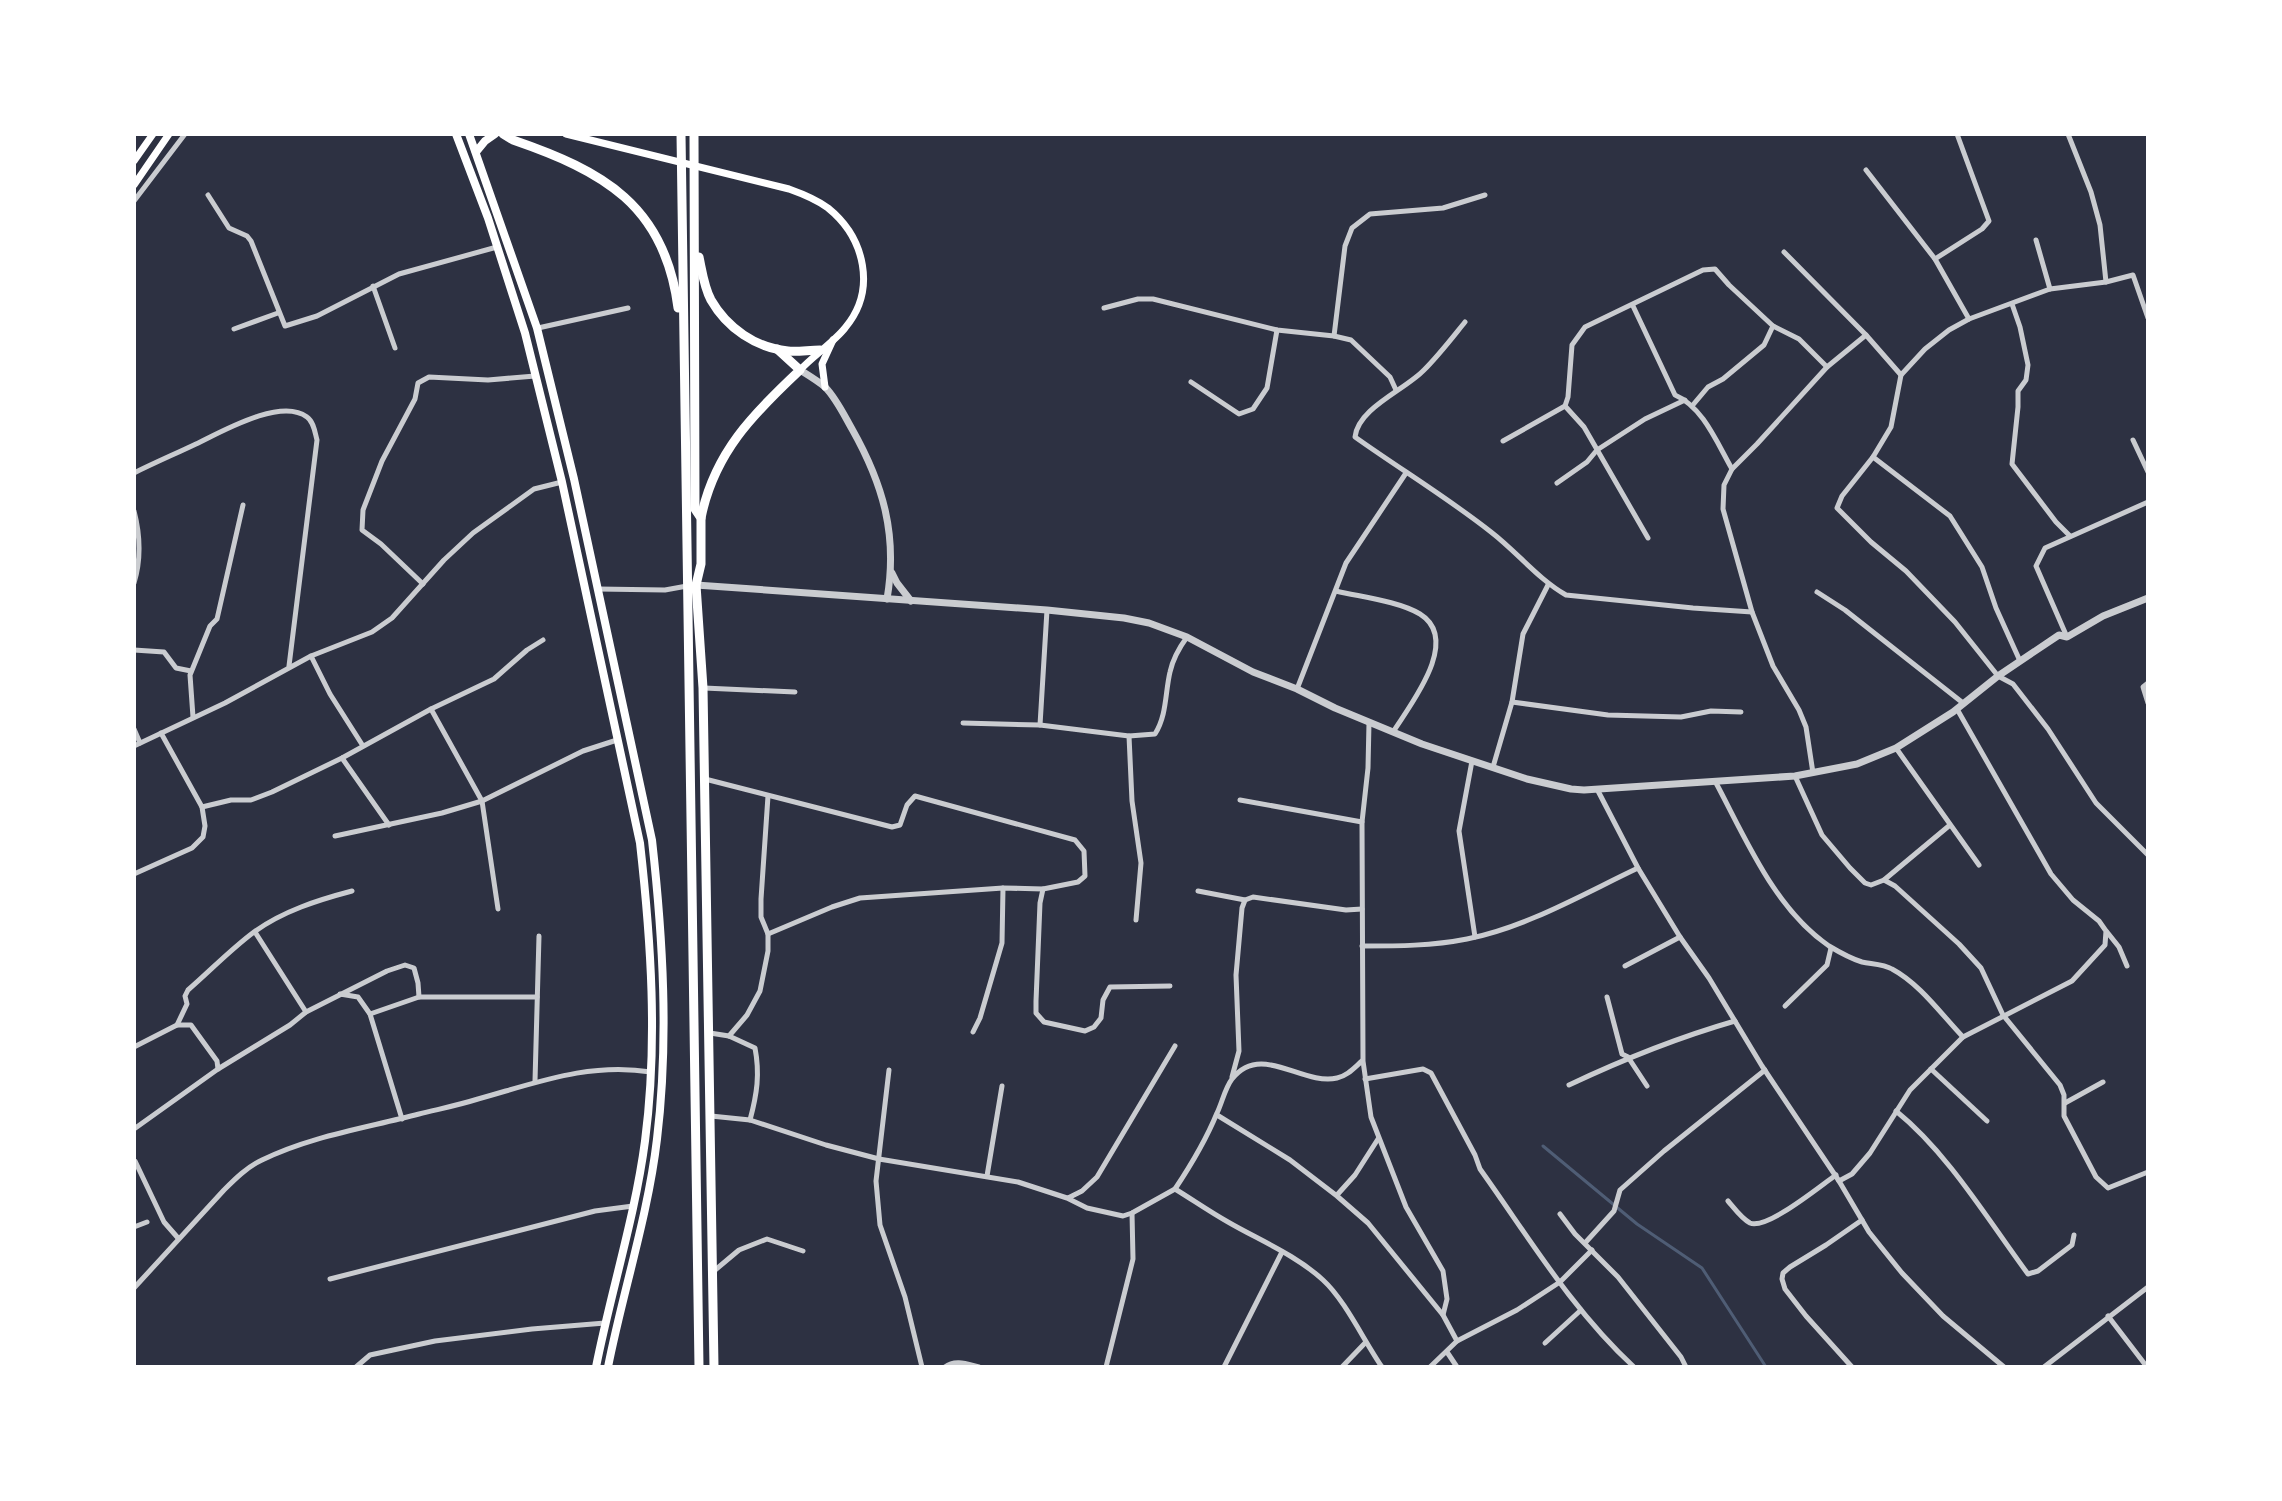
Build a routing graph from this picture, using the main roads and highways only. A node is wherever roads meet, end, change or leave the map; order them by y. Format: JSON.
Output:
{"nodes":[{"id":1,"x":153,"y":134,"type":"edge"},
{"id":2,"x":169,"y":134,"type":"edge"},
{"id":3,"x":448,"y":134,"type":"edge"},
{"id":4,"x":456,"y":134,"type":"edge"},
{"id":5,"x":469,"y":134,"type":"edge"},
{"id":6,"x":495,"y":134,"type":"edge"},
{"id":7,"x":503,"y":134,"type":"edge"},
{"id":8,"x":566,"y":134,"type":"edge"},
{"id":9,"x":681,"y":134,"type":"edge"},
{"id":10,"x":694,"y":134,"type":"edge"},
{"id":11,"x":476,"y":152,"type":"junction"},
{"id":12,"x":464,"y":157,"type":"junction"},
{"id":13,"x":134,"y":161,"type":"edge"},
{"id":14,"x":134,"y":185,"type":"edge"},
{"id":15,"x":695,"y":223,"type":"junction"},
{"id":16,"x":834,"y":338,"type":"junction"},
{"id":17,"x":777,"y":349,"type":"junction"},
{"id":18,"x":820,"y":350,"type":"junction"},
{"id":19,"x":683,"y":354,"type":"junction"},
{"id":20,"x":800,"y":370,"type":"junction"},
{"id":21,"x":825,"y":387,"type":"road end"},
{"id":22,"x":701,"y":518,"type":"junction"},
{"id":23,"x":692,"y":586,"type":"junction"},
{"id":24,"x":604,"y":621,"type":"junction"},
{"id":25,"x":593,"y":624,"type":"junction"},
{"id":26,"x":596,"y":1367,"type":"edge"},
{"id":27,"x":608,"y":1367,"type":"edge"},
{"id":28,"x":699,"y":1367,"type":"edge"},
{"id":29,"x":714,"y":1367,"type":"edge"}],
"edges":[{"from":1,"to":13,"type":"main road"},
{"from":2,"to":14,"type":"main road"},
{"from":3,"to":12,"type":"main road"},
{"from":4,"to":12,"type":"main road"},
{"from":5,"to":11,"type":"main road"},
{"from":6,"to":11,"type":"main road"},
{"from":7,"to":19,"type":"highway"},
{"from":8,"to":16,"type":"main road"},
{"from":9,"to":19,"type":"highway"},
{"from":10,"to":15,"type":"highway"},
{"from":11,"to":24,"type":"main road"},
{"from":12,"to":25,"type":"main road"},
{"from":15,"to":17,"type":"highway"},
{"from":15,"to":22,"type":"highway"},
{"from":16,"to":18,"type":"main road"},
{"from":16,"to":21,"type":"main road"},
{"from":17,"to":18,"type":"highway"},
{"from":17,"to":20,"type":"highway"},
{"from":18,"to":20,"type":"main road"},
{"from":19,"to":23,"type":"highway"},
{"from":20,"to":22,"type":"highway"},
{"from":22,"to":23,"type":"highway"},
{"from":23,"to":28,"type":"highway"},
{"from":23,"to":29,"type":"highway"},
{"from":24,"to":25,"type":"main road"},
{"from":24,"to":27,"type":"main road"},
{"from":25,"to":26,"type":"main road"}]}
